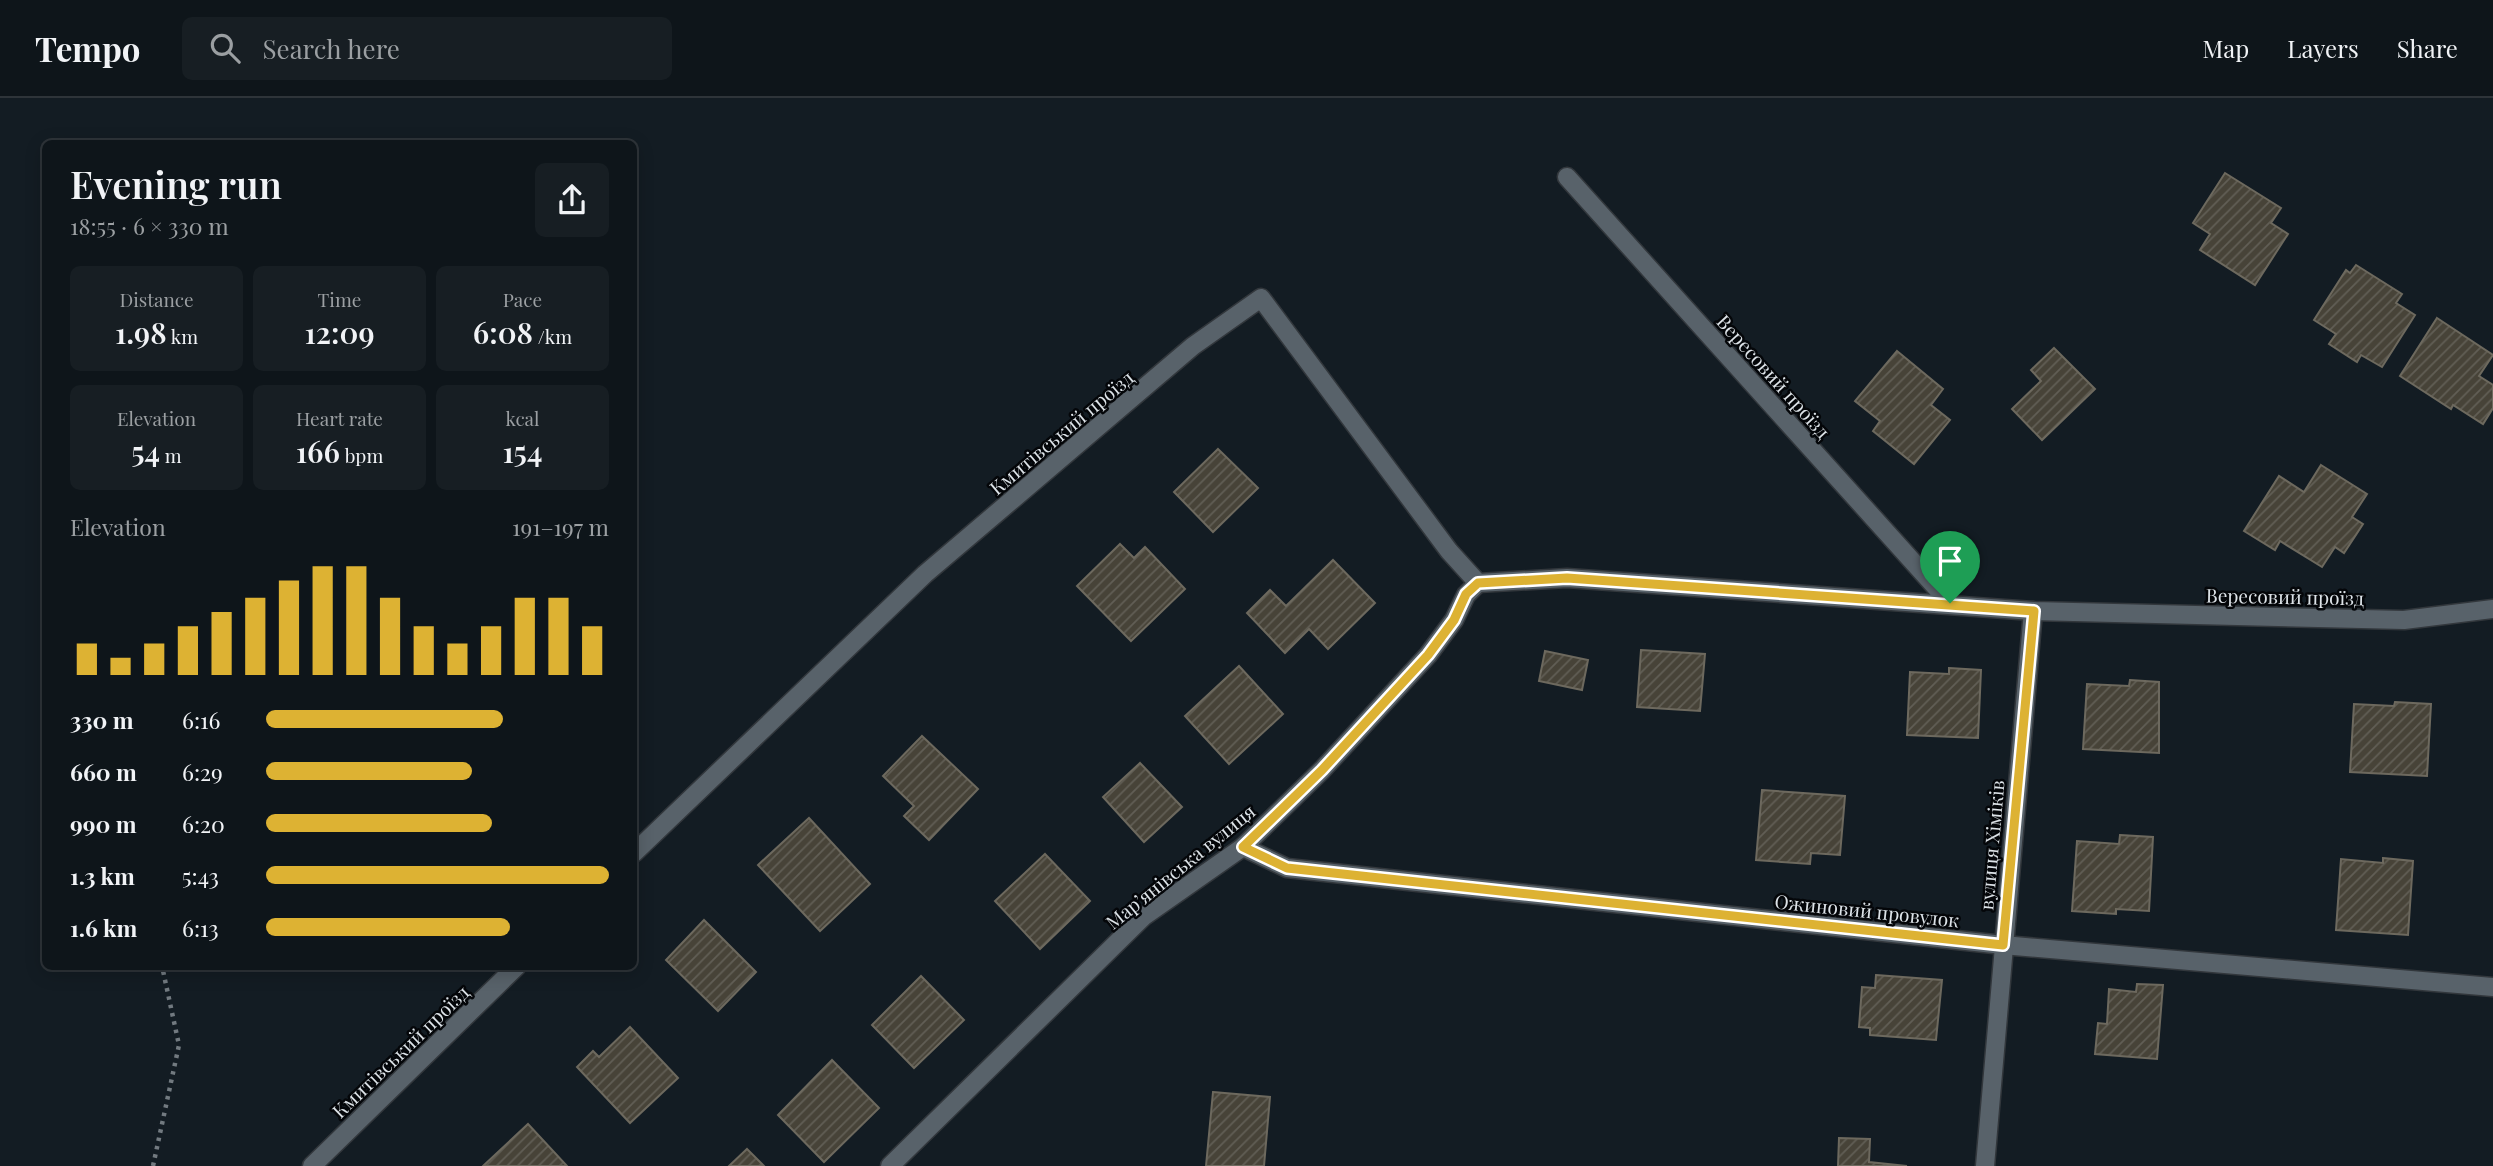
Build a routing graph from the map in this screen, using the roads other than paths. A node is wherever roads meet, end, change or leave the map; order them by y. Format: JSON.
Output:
{"nodes":[{"id":1,"x":1567,"y":177,"type":"dead end"},
{"id":2,"x":1478,"y":583,"type":"junction"},
{"id":3,"x":1950,"y":603,"type":"junction"},
{"id":4,"x":2493,"y":609,"type":"edge"},
{"id":5,"x":2034,"y":611,"type":"junction"},
{"id":6,"x":1243,"y":847,"type":"junction"},
{"id":7,"x":637,"y":850,"type":"edge"},
{"id":8,"x":2003,"y":945,"type":"junction"},
{"id":9,"x":513,"y":970,"type":"edge"},
{"id":10,"x":2493,"y":987,"type":"edge"},
{"id":11,"x":312,"y":1166,"type":"edge"},
{"id":12,"x":890,"y":1166,"type":"edge"},
{"id":13,"x":1985,"y":1166,"type":"edge"}],
"edges":[{"from":1,"to":3,"type":"street","name":"Вересовий проїзд"},
{"from":2,"to":3,"type":"street","name":"Вересовий проїзд"},
{"from":2,"to":6,"type":"street","name":"Марʼянівська вулиця"},
{"from":2,"to":7,"type":"street","name":"Кмитівський проїзд"},
{"from":3,"to":5,"type":"street","name":"Вересовий проїзд"},
{"from":4,"to":5,"type":"street","name":"Вересовий проїзд"},
{"from":5,"to":8,"type":"street","name":"вулиця Хіміків"},
{"from":6,"to":8,"type":"street","name":"Ожиновий провулок"},
{"from":6,"to":12,"type":"street","name":"Марʼянівська вулиця"},
{"from":8,"to":10,"type":"street","name":"Ожиновий провулок"},
{"from":8,"to":13,"type":"street","name":"вулиця Хіміків"},
{"from":9,"to":11,"type":"street","name":"Кмитівський проїзд"}]}
